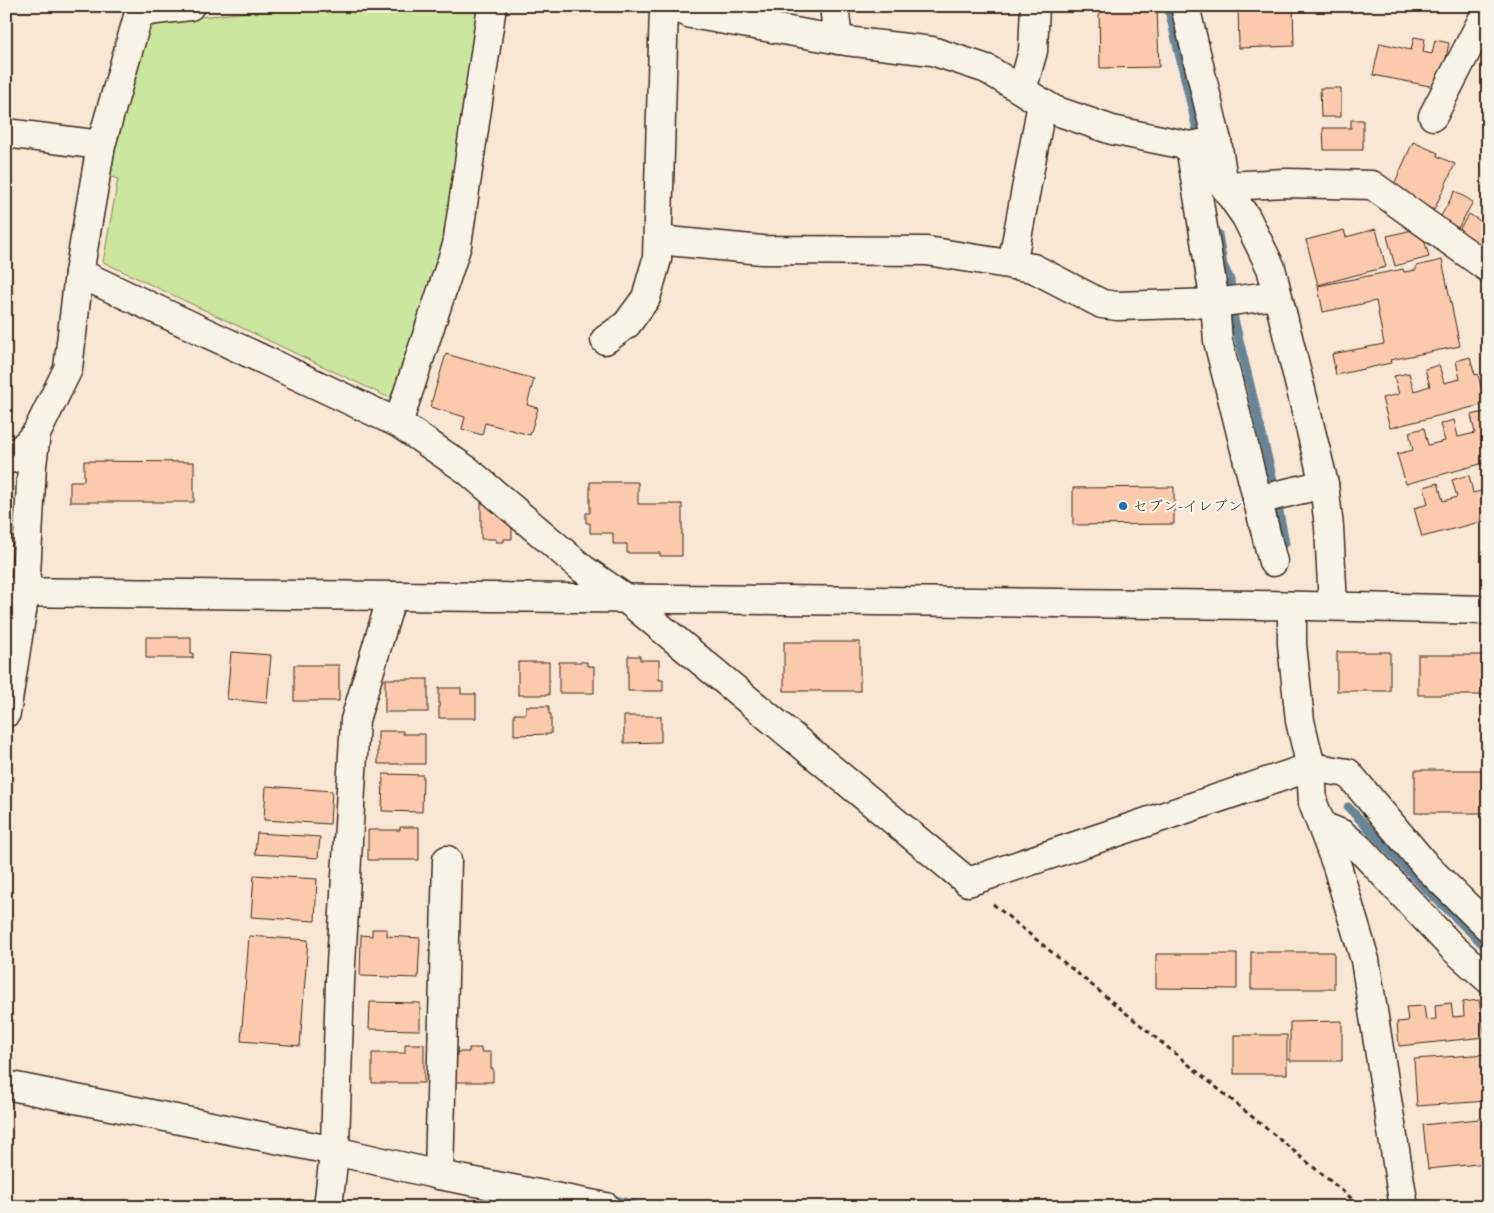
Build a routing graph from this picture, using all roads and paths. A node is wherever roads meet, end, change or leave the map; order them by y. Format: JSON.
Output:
{"nodes":[{"id":1,"x":190,"y":6,"type":"edge"},
{"id":2,"x":492,"y":6,"type":"edge"},
{"id":3,"x":664,"y":6,"type":"edge"},
{"id":4,"x":674,"y":6,"type":"edge"},
{"id":5,"x":834,"y":6,"type":"edge"},
{"id":6,"x":1035,"y":6,"type":"edge"},
{"id":7,"x":1185,"y":6,"type":"edge"},
{"id":8,"x":140,"y":9,"type":"edge"},
{"id":9,"x":1488,"y":9,"type":"edge"},
{"id":10,"x":838,"y":40,"type":"junction"},
{"id":11,"x":1032,"y":97,"type":"junction"},
{"id":12,"x":1433,"y":116,"type":"dead end"},
{"id":13,"x":6,"y":133,"type":"edge"},
{"id":14,"x":1203,"y":144,"type":"junction"},
{"id":15,"x":101,"y":145,"type":"junction"},
{"id":16,"x":1224,"y":186,"type":"junction"},
{"id":17,"x":658,"y":240,"type":"junction"},
{"id":18,"x":1012,"y":264,"type":"junction"},
{"id":19,"x":1488,"y":268,"type":"edge"},
{"id":20,"x":79,"y":273,"type":"junction"},
{"id":21,"x":1277,"y":296,"type":"junction"},
{"id":22,"x":1227,"y":302,"type":"junction"},
{"id":23,"x":605,"y":340,"type":"dead end"},
{"id":24,"x":398,"y":423,"type":"junction"},
{"id":25,"x":36,"y":434,"type":"junction"},
{"id":26,"x":6,"y":460,"type":"edge"},
{"id":27,"x":1324,"y":484,"type":"junction"},
{"id":28,"x":1269,"y":497,"type":"junction"},
{"id":29,"x":1273,"y":562,"type":"dead end"},
{"id":30,"x":15,"y":592,"type":"edge"},
{"id":31,"x":392,"y":596,"type":"junction"},
{"id":32,"x":624,"y":598,"type":"junction"},
{"id":33,"x":1292,"y":606,"type":"junction"},
{"id":34,"x":1333,"y":606,"type":"junction"},
{"id":35,"x":1488,"y":610,"type":"edge"},
{"id":36,"x":6,"y":713,"type":"edge"},
{"id":37,"x":1311,"y":767,"type":"junction"},
{"id":38,"x":1322,"y":826,"type":"junction"},
{"id":39,"x":447,"y":860,"type":"dead end"},
{"id":40,"x":968,"y":882,"type":"junction"},
{"id":41,"x":1488,"y":926,"type":"edge"},
{"id":42,"x":1488,"y":979,"type":"edge"},
{"id":43,"x":6,"y":1085,"type":"edge"},
{"id":44,"x":335,"y":1142,"type":"junction"},
{"id":45,"x":439,"y":1165,"type":"junction"},
{"id":46,"x":328,"y":1207,"type":"edge"},
{"id":47,"x":606,"y":1207,"type":"edge"},
{"id":48,"x":1362,"y":1207,"type":"edge"},
{"id":49,"x":1404,"y":1207,"type":"edge"}],
"edges":[{"from":1,"to":8,"type":"street"},
{"from":2,"to":24,"type":"street"},
{"from":3,"to":17,"type":"street"},
{"from":4,"to":10,"type":"street"},
{"from":5,"to":10,"type":"street"},
{"from":6,"to":11,"type":"street"},
{"from":7,"to":14,"type":"street"},
{"from":8,"to":15,"type":"street"},
{"from":9,"to":12,"type":"street"},
{"from":10,"to":11,"type":"street"},
{"from":11,"to":14,"type":"street"},
{"from":11,"to":18,"type":"street"},
{"from":13,"to":15,"type":"street"},
{"from":14,"to":16,"type":"street"},
{"from":14,"to":22,"type":"street"},
{"from":15,"to":20,"type":"street"},
{"from":16,"to":19,"type":"street"},
{"from":16,"to":21,"type":"street"},
{"from":17,"to":18,"type":"street"},
{"from":17,"to":23,"type":"street"},
{"from":18,"to":22,"type":"street"},
{"from":20,"to":24,"type":"street"},
{"from":20,"to":25,"type":"street"},
{"from":21,"to":22,"type":"street"},
{"from":21,"to":27,"type":"street"},
{"from":22,"to":28,"type":"street"},
{"from":24,"to":32,"type":"street"},
{"from":25,"to":26,"type":"street"},
{"from":25,"to":30,"type":"street"},
{"from":27,"to":28,"type":"street"},
{"from":27,"to":34,"type":"street"},
{"from":28,"to":29,"type":"street"},
{"from":30,"to":31,"type":"street"},
{"from":30,"to":36,"type":"street"},
{"from":31,"to":32,"type":"street"},
{"from":31,"to":44,"type":"street"},
{"from":32,"to":33,"type":"street"},
{"from":32,"to":40,"type":"street"},
{"from":33,"to":34,"type":"street"},
{"from":33,"to":37,"type":"street"},
{"from":34,"to":35,"type":"street"},
{"from":37,"to":38,"type":"street"},
{"from":37,"to":40,"type":"street"},
{"from":37,"to":41,"type":"street"},
{"from":38,"to":42,"type":"street"},
{"from":38,"to":49,"type":"street"},
{"from":39,"to":45,"type":"street"},
{"from":40,"to":48,"type":"path"},
{"from":43,"to":44,"type":"street"},
{"from":44,"to":45,"type":"street"},
{"from":44,"to":46,"type":"street"},
{"from":45,"to":47,"type":"street"}]}
